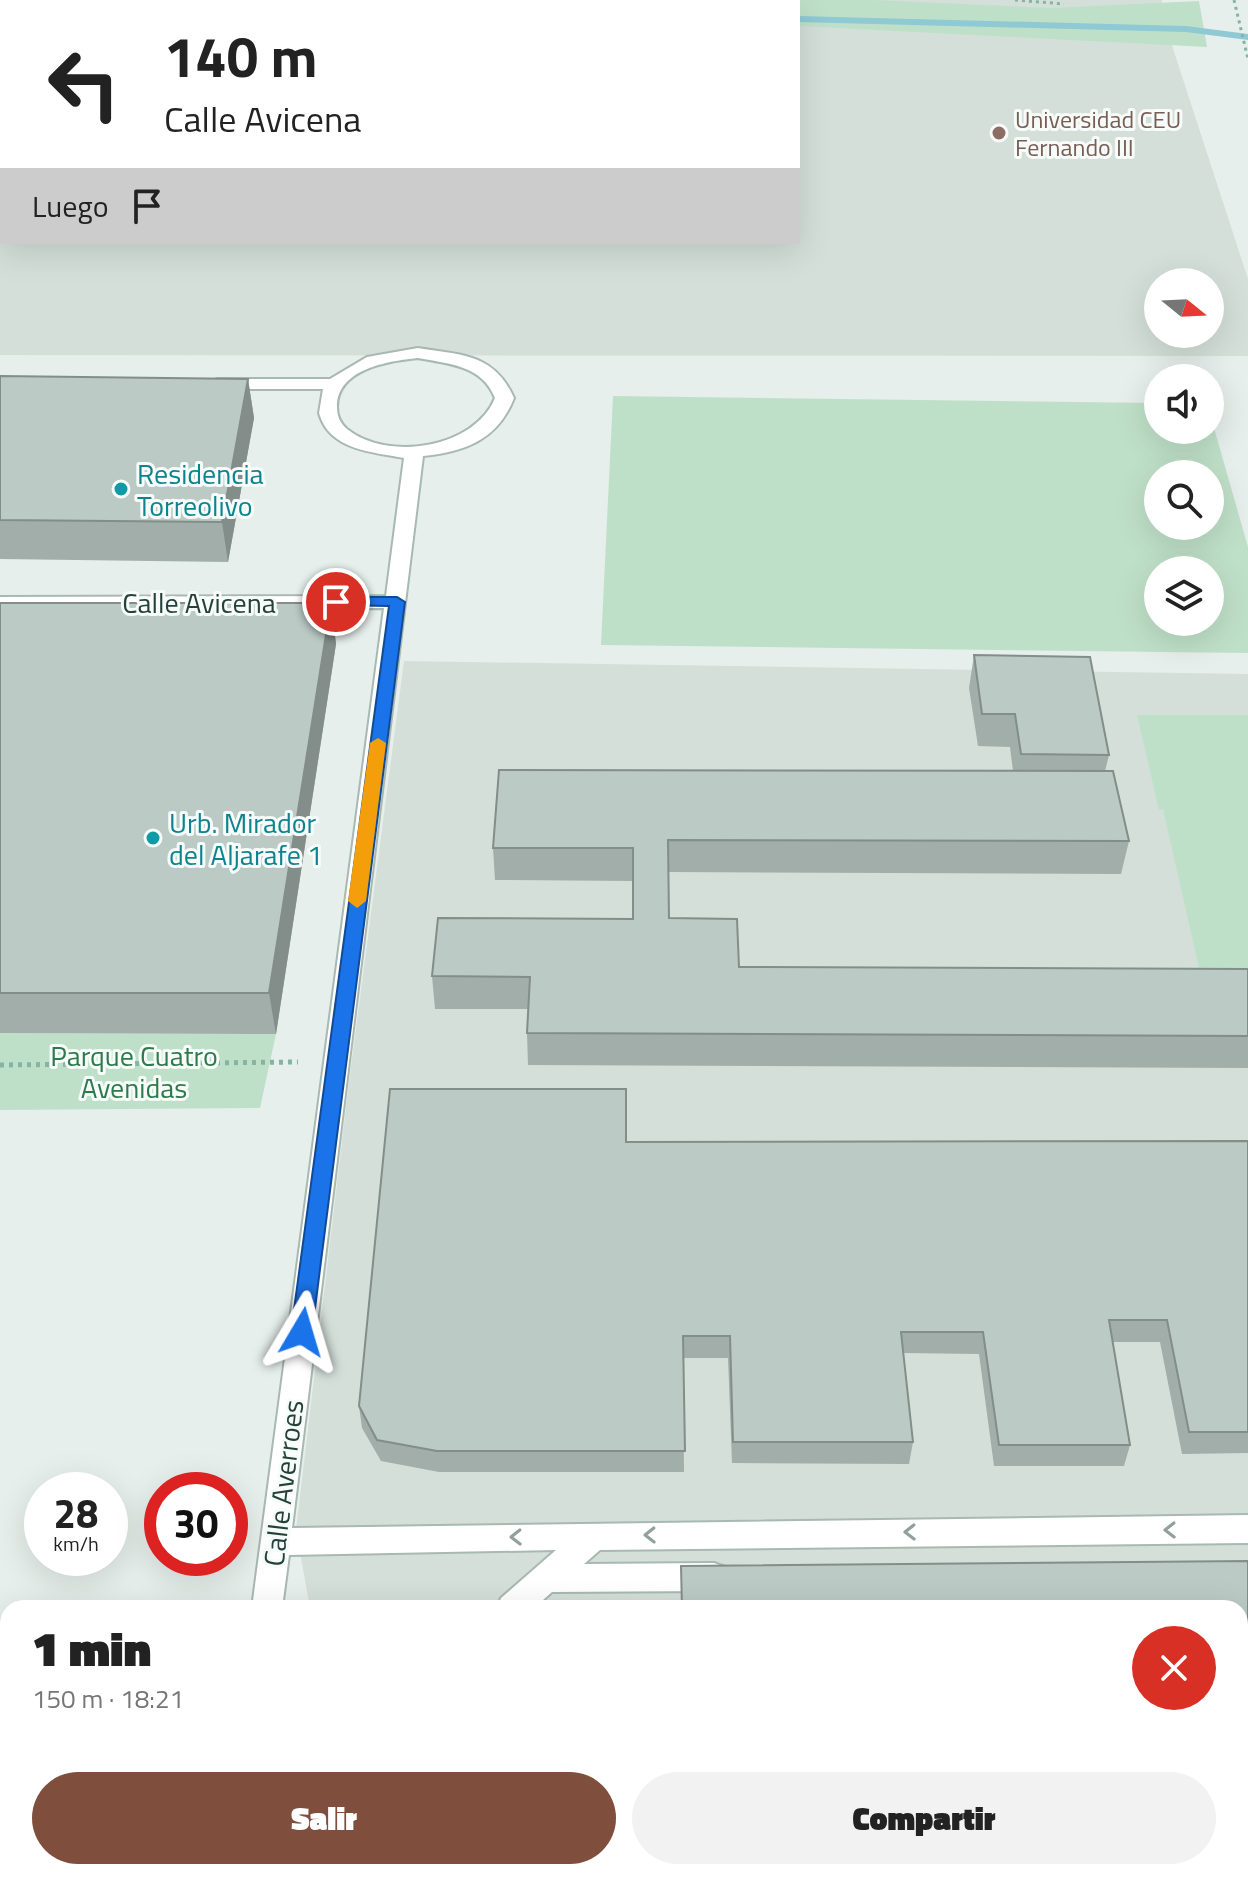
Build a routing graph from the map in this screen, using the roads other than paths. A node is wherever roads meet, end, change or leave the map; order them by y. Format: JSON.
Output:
{"nodes":[{"id":1,"x":191,"y":384,"type":"edge"},
{"id":2,"x":335,"y":384,"type":"junction"},
{"id":3,"x":414,"y":453,"type":"junction"},
{"id":4,"x":397,"y":602,"type":"junction"},
{"id":5,"x":0,"y":603,"type":"edge"},
{"id":6,"x":1248,"y":1529,"type":"edge"},
{"id":7,"x":594,"y":1536,"type":"junction"},
{"id":8,"x":276,"y":1542,"type":"junction"},
{"id":9,"x":738,"y":1577,"type":"edge"},
{"id":10,"x":547,"y":1578,"type":"junction"},
{"id":11,"x":268,"y":1600,"type":"edge"},
{"id":12,"x":521,"y":1600,"type":"edge"}],
"edges":[{"from":1,"to":2,"type":"street"},
{"from":2,"to":3,"type":"street"},
{"from":2,"to":3,"type":"street"},
{"from":3,"to":4,"type":"street","name":"Calle Averroes"},
{"from":4,"to":5,"type":"street","name":"Calle Avicena"},
{"from":4,"to":8,"type":"street","name":"Calle Averroes"},
{"from":6,"to":7,"type":"street","one_way":true},
{"from":7,"to":8,"type":"street","one_way":true},
{"from":7,"to":10,"type":"street"},
{"from":8,"to":11,"type":"street","name":"Calle Averroes"},
{"from":9,"to":10,"type":"street"},
{"from":10,"to":12,"type":"street"}]}
